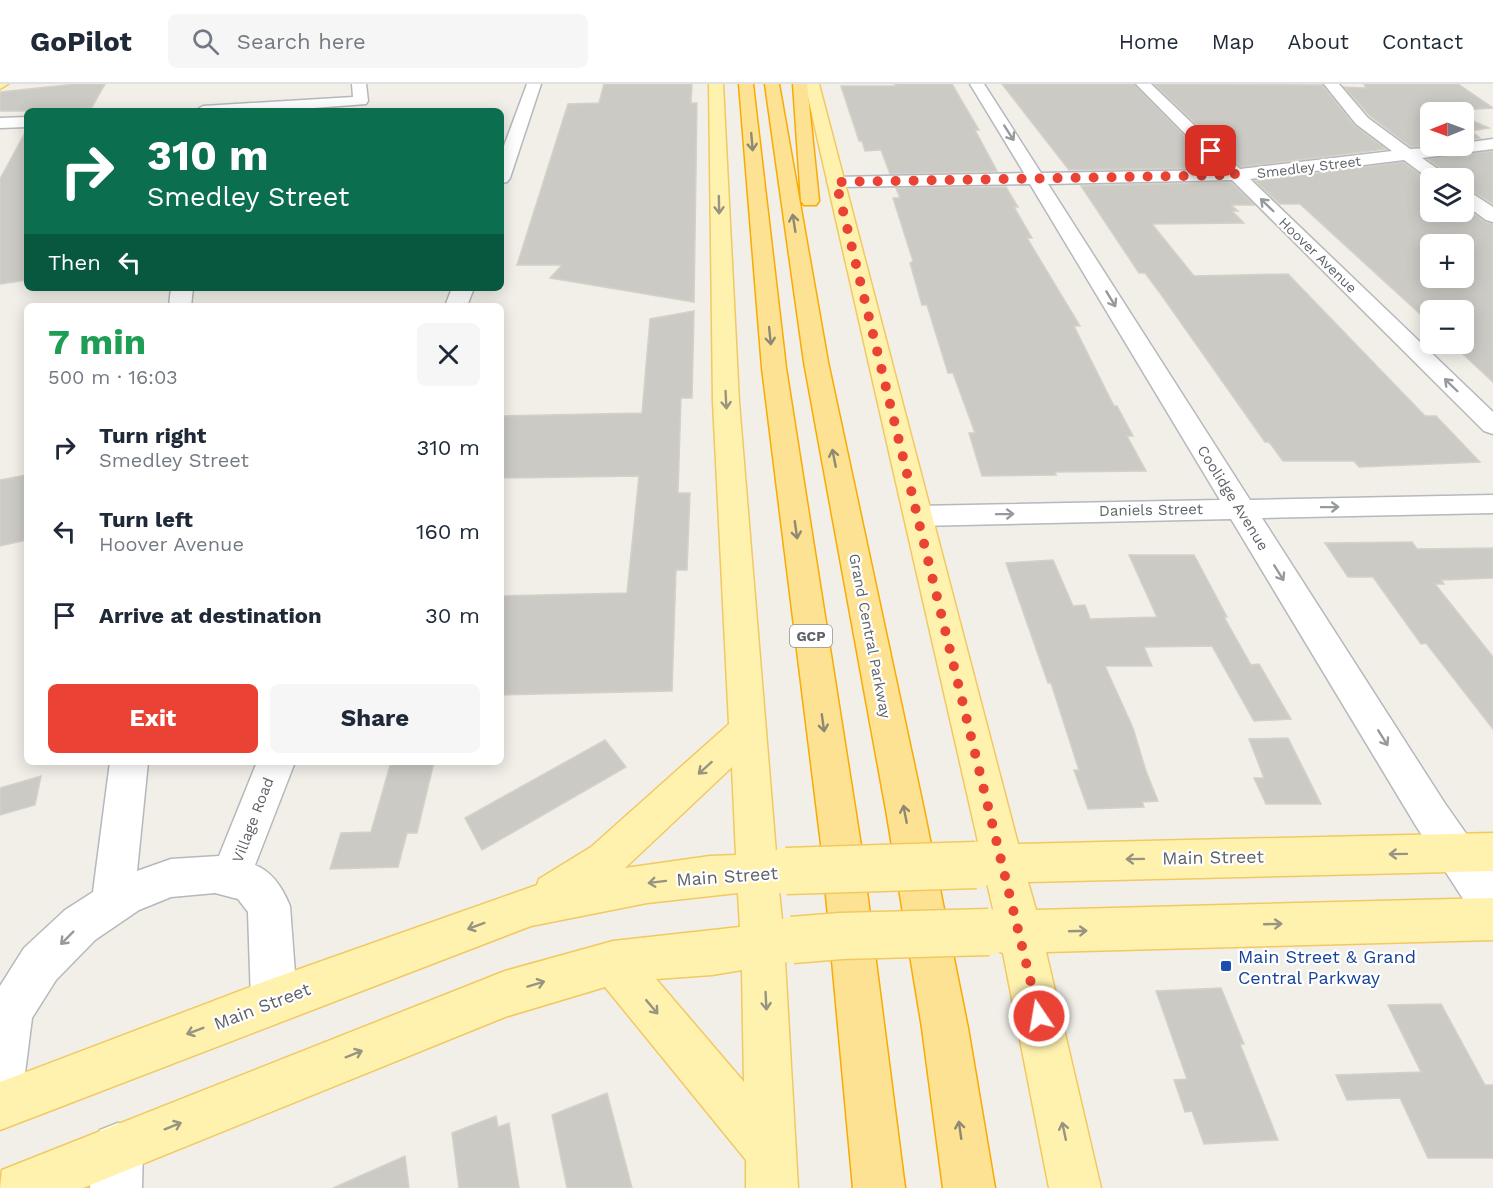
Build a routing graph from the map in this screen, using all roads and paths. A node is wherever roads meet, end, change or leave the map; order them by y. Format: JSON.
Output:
{"nodes":[{"id":1,"x":359,"y":84,"type":"edge"},
{"id":2,"x":534,"y":84,"type":"edge"},
{"id":3,"x":716,"y":84,"type":"edge"},
{"id":4,"x":746,"y":84,"type":"edge"},
{"id":5,"x":772,"y":84,"type":"edge"},
{"id":6,"x":800,"y":84,"type":"edge"},
{"id":7,"x":812,"y":84,"type":"edge"},
{"id":8,"x":977,"y":84,"type":"edge"},
{"id":9,"x":1143,"y":84,"type":"edge"},
{"id":10,"x":1331,"y":84,"type":"edge"},
{"id":11,"x":250,"y":108,"type":"edge"},
{"id":12,"x":24,"y":122,"type":"edge"},
{"id":13,"x":0,"y":123,"type":"edge"},
{"id":14,"x":1493,"y":144,"type":"edge"},
{"id":15,"x":1406,"y":155,"type":"junction"},
{"id":16,"x":1425,"y":168,"type":"edge"},
{"id":17,"x":504,"y":169,"type":"edge"},
{"id":18,"x":1236,"y":175,"type":"junction"},
{"id":19,"x":1038,"y":179,"type":"junction"},
{"id":20,"x":836,"y":182,"type":"junction"},
{"id":21,"x":1474,"y":203,"type":"edge"},
{"id":22,"x":1493,"y":216,"type":"edge"},
{"id":23,"x":806,"y":302,"type":"junction"},
{"id":24,"x":1493,"y":426,"type":"edge"},
{"id":25,"x":1493,"y":504,"type":"edge"},
{"id":26,"x":1240,"y":509,"type":"junction"},
{"id":27,"x":918,"y":516,"type":"junction"},
{"id":28,"x":748,"y":729,"type":"junction"},
{"id":29,"x":129,"y":765,"type":"edge"},
{"id":30,"x":275,"y":765,"type":"edge"},
{"id":31,"x":1475,"y":852,"type":"edge"},
{"id":32,"x":989,"y":864,"type":"junction"},
{"id":33,"x":771,"y":872,"type":"junction"},
{"id":34,"x":230,"y":878,"type":"junction"},
{"id":35,"x":113,"y":903,"type":"junction"},
{"id":36,"x":531,"y":906,"type":"junction"},
{"id":37,"x":1493,"y":908,"type":"edge"},
{"id":38,"x":1493,"y":919,"type":"edge"},
{"id":39,"x":1005,"y":932,"type":"junction"},
{"id":40,"x":776,"y":941,"type":"junction"},
{"id":41,"x":613,"y":963,"type":"junction"},
{"id":42,"x":274,"y":1001,"type":"junction"},
{"id":43,"x":0,"y":1081,"type":"edge"},
{"id":44,"x":0,"y":1106,"type":"edge"},
{"id":45,"x":117,"y":1168,"type":"edge"},
{"id":46,"x":772,"y":1170,"type":"edge"},
{"id":47,"x":20,"y":1188,"type":"edge"},
{"id":48,"x":879,"y":1188,"type":"edge"},
{"id":49,"x":969,"y":1188,"type":"edge"},
{"id":50,"x":1075,"y":1188,"type":"edge"}],
"edges":[{"from":1,"to":11,"type":"street"},
{"from":2,"to":17,"type":"street"},
{"from":3,"to":28,"type":"main road","one_way":true},
{"from":4,"to":48,"type":"highway","number":"GCP","one_way":true},
{"from":23,"to":5,"type":"highway","name":"Grand Central Parkway","one_way":true},
{"from":6,"to":23,"type":"highway"},
{"from":7,"to":20,"type":"main road"},
{"from":8,"to":19,"type":"street","name":"Coolidge Avenue","one_way":true},
{"from":9,"to":18,"type":"street","name":"Hoover Avenue"},
{"from":10,"to":15,"type":"street"},
{"from":12,"to":13,"type":"street"},
{"from":14,"to":15,"type":"street","name":"Smedley Street"},
{"from":15,"to":16,"type":"street"},
{"from":15,"to":18,"type":"street","name":"Smedley Street"},
{"from":18,"to":19,"type":"street","name":"Smedley Street"},
{"from":24,"to":18,"type":"street","name":"Hoover Avenue","one_way":true},
{"from":19,"to":20,"type":"street","name":"Smedley Street"},
{"from":19,"to":26,"type":"street","name":"Coolidge Avenue","one_way":true},
{"from":20,"to":27,"type":"main road"},
{"from":21,"to":22,"type":"street"},
{"from":49,"to":23,"type":"highway","name":"Grand Central Parkway","one_way":true},
{"from":26,"to":25,"type":"street","name":"Daniels Street","one_way":true},
{"from":27,"to":26,"type":"street","name":"Daniels Street","one_way":true},
{"from":26,"to":31,"type":"street","name":"Coolidge Avenue","one_way":true},
{"from":27,"to":32,"type":"main road"},
{"from":28,"to":33,"type":"main road"},
{"from":28,"to":36,"type":"main road","one_way":true},
{"from":29,"to":35,"type":"street"},
{"from":30,"to":34,"type":"street","name":"Village Road"},
{"from":31,"to":32,"type":"main road","name":"Main Street","one_way":true},
{"from":31,"to":37,"type":"street","name":"Coolidge Avenue"},
{"from":32,"to":33,"type":"main road","name":"Main Street","bridge":true},
{"from":32,"to":39,"type":"main road"},
{"from":33,"to":36,"type":"main road","name":"Main Street","one_way":true},
{"from":33,"to":40,"type":"main road"},
{"from":34,"to":35,"type":"street"},
{"from":34,"to":42,"type":"street"},
{"from":35,"to":43,"type":"street","one_way":true},
{"from":36,"to":42,"type":"main road","name":"Main Street","one_way":true},
{"from":39,"to":38,"type":"main road","one_way":true},
{"from":39,"to":40,"type":"main road","bridge":true},
{"from":50,"to":39,"type":"main road","one_way":true},
{"from":40,"to":41,"type":"main road"},
{"from":40,"to":46,"type":"main road","one_way":true},
{"from":45,"to":41,"type":"main road","one_way":true},
{"from":41,"to":46,"type":"main road","one_way":true},
{"from":42,"to":44,"type":"main road","name":"Main Street","one_way":true},
{"from":45,"to":47,"type":"main road"}]}
